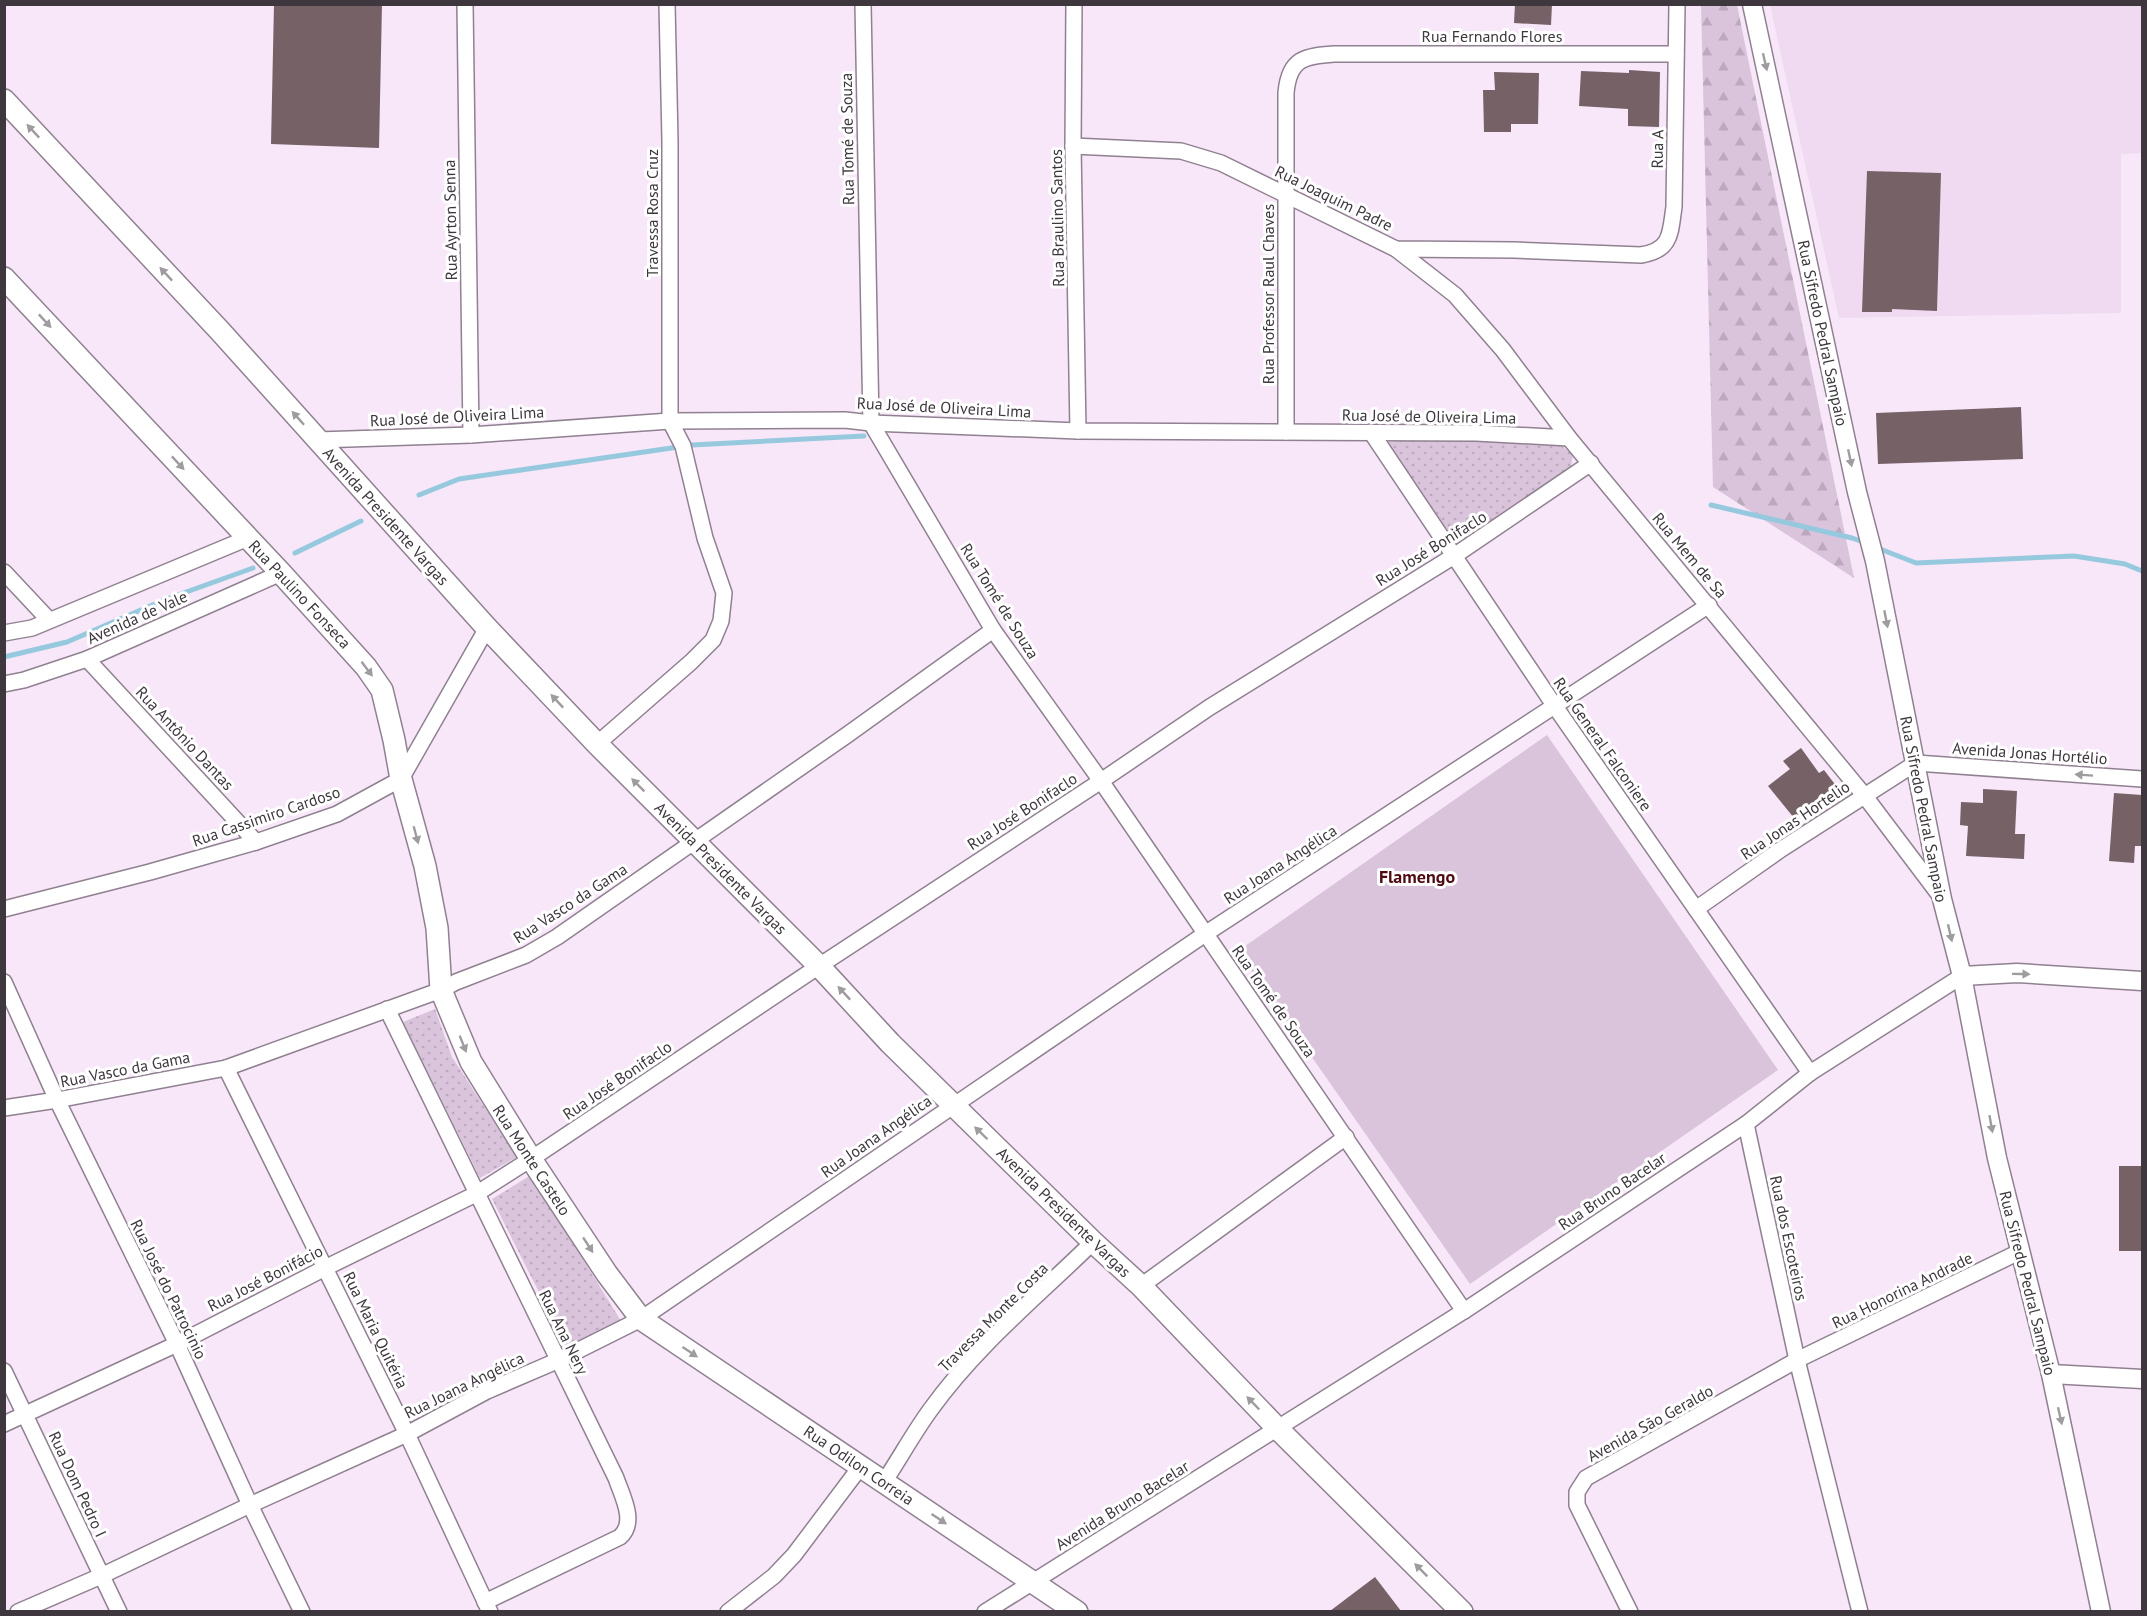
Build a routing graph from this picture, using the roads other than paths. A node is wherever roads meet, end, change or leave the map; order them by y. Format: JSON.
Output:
{"nodes":[{"id":1,"x":465,"y":4,"type":"edge"},
{"id":2,"x":667,"y":4,"type":"edge"},
{"id":3,"x":863,"y":4,"type":"edge"},
{"id":4,"x":1074,"y":4,"type":"edge"},
{"id":5,"x":1677,"y":4,"type":"edge"},
{"id":6,"x":1752,"y":4,"type":"edge"},
{"id":7,"x":1676,"y":54,"type":"junction"},
{"id":8,"x":1308,"y":56,"type":"joint"},
{"id":9,"x":4,"y":100,"type":"edge"},
{"id":10,"x":1073,"y":146,"type":"junction"},
{"id":11,"x":1285,"y":196,"type":"junction"},
{"id":12,"x":1396,"y":249,"type":"junction"},
{"id":13,"x":1619,"y":253,"type":"joint"},
{"id":14,"x":4,"y":278,"type":"edge"},
{"id":15,"x":670,"y":421,"type":"junction"},
{"id":16,"x":871,"y":423,"type":"junction"},
{"id":17,"x":1078,"y":432,"type":"junction"},
{"id":18,"x":1286,"y":432,"type":"junction"},
{"id":19,"x":1371,"y":432,"type":"junction"},
{"id":20,"x":471,"y":435,"type":"junction"},
{"id":21,"x":1569,"y":438,"type":"junction"},
{"id":22,"x":318,"y":440,"type":"junction"},
{"id":23,"x":1591,"y":463,"type":"junction"},
{"id":24,"x":248,"y":538,"type":"junction"},
{"id":25,"x":1454,"y":556,"type":"junction"},
{"id":26,"x":4,"y":572,"type":"edge"},
{"id":27,"x":281,"y":573,"type":"junction"},
{"id":28,"x":1709,"y":605,"type":"junction"},
{"id":29,"x":49,"y":620,"type":"junction"},
{"id":30,"x":487,"y":628,"type":"junction"},
{"id":31,"x":993,"y":630,"type":"junction"},
{"id":32,"x":4,"y":633,"type":"edge"},
{"id":33,"x":87,"y":659,"type":"junction"},
{"id":34,"x":4,"y":684,"type":"edge"},
{"id":35,"x":1554,"y":705,"type":"junction"},
{"id":36,"x":597,"y":744,"type":"junction"},
{"id":37,"x":1916,"y":763,"type":"junction"},
{"id":38,"x":401,"y":779,"type":"junction"},
{"id":39,"x":2142,"y":779,"type":"edge"},
{"id":40,"x":1101,"y":781,"type":"junction"},
{"id":41,"x":1864,"y":795,"type":"junction"},
{"id":42,"x":695,"y":841,"type":"junction"},
{"id":43,"x":256,"y":842,"type":"junction"},
{"id":44,"x":1942,"y":899,"type":"junction"},
{"id":45,"x":4,"y":909,"type":"edge"},
{"id":46,"x":1696,"y":909,"type":"junction"},
{"id":47,"x":1205,"y":934,"type":"junction"},
{"id":48,"x":819,"y":966,"type":"junction"},
{"id":49,"x":1962,"y":976,"type":"junction"},
{"id":50,"x":2142,"y":981,"type":"edge"},
{"id":51,"x":4,"y":982,"type":"edge"},
{"id":52,"x":441,"y":990,"type":"junction"},
{"id":53,"x":387,"y":1009,"type":"junction"},
{"id":54,"x":226,"y":1068,"type":"junction"},
{"id":55,"x":1810,"y":1073,"type":"junction"},
{"id":56,"x":57,"y":1100,"type":"junction"},
{"id":57,"x":952,"y":1105,"type":"junction"},
{"id":58,"x":4,"y":1108,"type":"edge"},
{"id":59,"x":1746,"y":1124,"type":"junction"},
{"id":60,"x":1346,"y":1137,"type":"junction"},
{"id":61,"x":531,"y":1159,"type":"junction"},
{"id":62,"x":476,"y":1194,"type":"junction"},
{"id":63,"x":1093,"y":1242,"type":"junction"},
{"id":64,"x":2021,"y":1251,"type":"junction"},
{"id":65,"x":325,"y":1268,"type":"junction"},
{"id":66,"x":1141,"y":1286,"type":"junction"},
{"id":67,"x":1464,"y":1311,"type":"junction"},
{"id":68,"x":641,"y":1319,"type":"junction"},
{"id":69,"x":177,"y":1344,"type":"junction"},
{"id":70,"x":559,"y":1360,"type":"junction"},
{"id":71,"x":1797,"y":1360,"type":"junction"},
{"id":72,"x":4,"y":1371,"type":"edge"},
{"id":73,"x":2051,"y":1374,"type":"junction"},
{"id":74,"x":2142,"y":1379,"type":"edge"},
{"id":75,"x":25,"y":1414,"type":"junction"},
{"id":76,"x":4,"y":1424,"type":"edge"},
{"id":77,"x":1278,"y":1429,"type":"junction"},
{"id":78,"x":407,"y":1434,"type":"junction"},
{"id":79,"x":861,"y":1466,"type":"junction"},
{"id":80,"x":884,"y":1482,"type":"junction"},
{"id":81,"x":250,"y":1505,"type":"junction"},
{"id":82,"x":101,"y":1576,"type":"junction"},
{"id":83,"x":1033,"y":1583,"type":"junction"},
{"id":84,"x":487,"y":1607,"type":"edge"},
{"id":85,"x":18,"y":1611,"type":"edge"},
{"id":86,"x":118,"y":1611,"type":"edge"},
{"id":87,"x":302,"y":1611,"type":"edge"},
{"id":88,"x":728,"y":1611,"type":"edge"},
{"id":89,"x":985,"y":1611,"type":"edge"},
{"id":90,"x":1077,"y":1611,"type":"edge"},
{"id":91,"x":1462,"y":1611,"type":"edge"},
{"id":92,"x":1630,"y":1611,"type":"edge"},
{"id":93,"x":1860,"y":1611,"type":"edge"},
{"id":94,"x":2101,"y":1611,"type":"edge"}],
"edges":[{"from":1,"to":20,"type":"street","name":"Rua Ayrton Senna"},
{"from":2,"to":15,"type":"street","name":"Travessa Rosa Cruz"},
{"from":3,"to":16,"type":"street","name":"Rua Tomé de Souza"},
{"from":4,"to":10,"type":"street","name":"Rua Braulino Santos"},
{"from":5,"to":7,"type":"street","name":"Rua A"},
{"from":6,"to":37,"type":"street","name":"Rua Sifredo Pedral Sampaio","one_way":true},
{"from":7,"to":8,"type":"street","name":"Rua Fernando Flores"},
{"from":7,"to":13,"type":"street","name":"Rua A"},
{"from":8,"to":11,"type":"street","name":"Rua Professor Raul Chaves"},
{"from":22,"to":9,"type":"main road","name":"Avenida Presidente Vargas","one_way":true},
{"from":10,"to":11,"type":"street","name":"Rua Joaquim Padre"},
{"from":10,"to":17,"type":"street","name":"Rua Braulino Santos"},
{"from":11,"to":12,"type":"street","name":"Rua Joaquim Padre"},
{"from":11,"to":18,"type":"street","name":"Rua Professor Raul Chaves"},
{"from":12,"to":13,"type":"street","name":"Rua Joaquim Padre"},
{"from":12,"to":21,"type":"street","name":"Rua Mem de Sa"},
{"from":14,"to":24,"type":"main road","name":"Rua Paulino Fonseca","one_way":true},
{"from":15,"to":16,"type":"street","name":"Rua José de Oliveira Lima"},
{"from":15,"to":20,"type":"street","name":"Rua José de Oliveira Lima"},
{"from":15,"to":36,"type":"street"},
{"from":16,"to":17,"type":"street","name":"Rua José de Oliveira Lima"},
{"from":16,"to":31,"type":"street","name":"Rua Tomé de Souza"},
{"from":17,"to":18,"type":"street","name":"Rua José de Oliveira Lima"},
{"from":18,"to":19,"type":"street","name":"Rua José de Oliveira Lima"},
{"from":19,"to":21,"type":"street","name":"Rua José de Oliveira Lima"},
{"from":19,"to":25,"type":"street","name":"Rua General Falconiere"},
{"from":20,"to":22,"type":"street","name":"Rua José de Oliveira Lima"},
{"from":21,"to":23,"type":"street","name":"Rua Mem de Sa"},
{"from":22,"to":30,"type":"main road","name":"Avenida Presidente Vargas"},
{"from":23,"to":25,"type":"street","name":"Rua José Bonifaclo"},
{"from":23,"to":28,"type":"street","name":"Rua Mem de Sa"},
{"from":24,"to":27,"type":"main road","name":"Rua Paulino Fonseca"},
{"from":24,"to":29,"type":"street","name":"Avenida de Vale"},
{"from":25,"to":35,"type":"street","name":"Rua General Falconiere"},
{"from":25,"to":40,"type":"street","name":"Rua José Bonifaclo"},
{"from":26,"to":29,"type":"street"},
{"from":27,"to":33,"type":"street","name":"Avenida de Vale"},
{"from":27,"to":38,"type":"main road","name":"Rua Paulino Fonseca","one_way":true},
{"from":28,"to":35,"type":"street","name":"Rua Joana Angélica"},
{"from":28,"to":41,"type":"street","name":"Rua Mem de Sa"},
{"from":29,"to":32,"type":"street","name":"Avenida de Vale"},
{"from":36,"to":30,"type":"main road","name":"Avenida Presidente Vargas","one_way":true},
{"from":30,"to":38,"type":"street"},
{"from":31,"to":40,"type":"street","name":"Rua Tomé de Souza"},
{"from":31,"to":42,"type":"street","name":"Rua Vasco da Gama"},
{"from":33,"to":34,"type":"street","name":"Avenida de Vale"},
{"from":33,"to":43,"type":"street","name":"Rua Antônio Dantas"},
{"from":35,"to":46,"type":"street","name":"Rua General Falconiere"},
{"from":35,"to":47,"type":"street","name":"Rua Joana Angélica"},
{"from":42,"to":36,"type":"main road","name":"Avenida Presidente Vargas","one_way":true},
{"from":39,"to":37,"type":"street","name":"Avenida Jonas Hortélio","one_way":true},
{"from":37,"to":41,"type":"street","name":"Rua Jonas Hortelio"},
{"from":37,"to":44,"type":"street","name":"Rua Sifredo Pedral Sampaio"},
{"from":38,"to":43,"type":"street","name":"Rua Cassimiro Cardoso"},
{"from":38,"to":52,"type":"main road","name":"Rua Paulino Fonseca","one_way":true},
{"from":40,"to":47,"type":"street","name":"Rua Tomé de Souza"},
{"from":40,"to":48,"type":"street","name":"Rua José Bonifaclo"},
{"from":41,"to":44,"type":"street","name":"Rua Mem de Sa"},
{"from":41,"to":46,"type":"street","name":"Rua Jonas Hortelio"},
{"from":42,"to":48,"type":"main road","name":"Avenida Presidente Vargas"},
{"from":42,"to":52,"type":"street","name":"Rua Vasco da Gama"},
{"from":43,"to":45,"type":"street","name":"Rua Cassimiro Cardoso"},
{"from":44,"to":49,"type":"street","name":"Rua Sifredo Pedral Sampaio","one_way":true},
{"from":46,"to":55,"type":"street","name":"Rua General Falconiere"},
{"from":47,"to":57,"type":"street","name":"Rua Joana Angélica"},
{"from":47,"to":60,"type":"street","name":"Rua Tomé de Souza"},
{"from":57,"to":48,"type":"main road","name":"Avenida Presidente Vargas","one_way":true},
{"from":48,"to":61,"type":"street","name":"Rua José Bonifaclo"},
{"from":49,"to":50,"type":"street","one_way":true},
{"from":49,"to":55,"type":"street","name":"Rua Bruno Bacelar"},
{"from":49,"to":64,"type":"street","name":"Rua Sifredo Pedral Sampaio","one_way":true},
{"from":51,"to":56,"type":"street","name":"Rua José do Patrocinio"},
{"from":52,"to":53,"type":"street","name":"Rua Vasco da Gama"},
{"from":52,"to":61,"type":"main road","name":"Rua Monte Castelo","one_way":true},
{"from":53,"to":54,"type":"street","name":"Rua Vasco da Gama"},
{"from":53,"to":62,"type":"street","name":"Rua Ana Nery"},
{"from":54,"to":56,"type":"street","name":"Rua Vasco da Gama"},
{"from":54,"to":65,"type":"street","name":"Rua Maria Quitéria"},
{"from":55,"to":59,"type":"street","name":"Rua Bruno Bacelar"},
{"from":56,"to":58,"type":"street","name":"Rua Vasco da Gama"},
{"from":56,"to":69,"type":"street","name":"Rua José do Patrocinio"},
{"from":63,"to":57,"type":"main road","name":"Avenida Presidente Vargas","one_way":true},
{"from":57,"to":68,"type":"street","name":"Rua Joana Angélica"},
{"from":59,"to":67,"type":"street","name":"Rua Bruno Bacelar"},
{"from":59,"to":71,"type":"street","name":"Rua dos Escoteiros"},
{"from":60,"to":66,"type":"street"},
{"from":60,"to":67,"type":"street","name":"Rua Tomé de Souza"},
{"from":61,"to":62,"type":"street","name":"Rua José Bonifaclo"},
{"from":61,"to":68,"type":"main road","name":"Rua Monte Castelo","one_way":true},
{"from":62,"to":65,"type":"street","name":"Rua José Bonifácio"},
{"from":62,"to":70,"type":"street","name":"Rua Ana Nery"},
{"from":63,"to":66,"type":"main road","name":"Avenida Presidente Vargas"},
{"from":63,"to":80,"type":"street","name":"Travessa Monte Costa"},
{"from":64,"to":71,"type":"street","name":"Rua Honorina Andrade"},
{"from":64,"to":73,"type":"street","name":"Rua Sifredo Pedral Sampaio"},
{"from":65,"to":69,"type":"street","name":"Rua José Bonifácio"},
{"from":65,"to":78,"type":"street","name":"Rua Maria Quitéria"},
{"from":77,"to":66,"type":"main road","name":"Avenida Presidente Vargas","one_way":true},
{"from":67,"to":77,"type":"street","name":"Rua Bruno Bacelar"},
{"from":68,"to":70,"type":"street","name":"Rua Joana Angélica"},
{"from":68,"to":79,"type":"main road","name":"Rua Odilon Correia","one_way":true},
{"from":69,"to":75,"type":"street","name":"Rua José Bonifácio"},
{"from":69,"to":81,"type":"street","name":"Rua José do Patrocinio"},
{"from":70,"to":78,"type":"street","name":"Rua Joana Angélica"},
{"from":70,"to":84,"type":"street","name":"Rua Ana Nery"},
{"from":71,"to":92,"type":"street","name":"Avenida São Geraldo"},
{"from":71,"to":93,"type":"street","name":"Rua dos Escoteiros"},
{"from":72,"to":75,"type":"street","name":"Rua Dom Pedro I"},
{"from":73,"to":74,"type":"street"},
{"from":73,"to":94,"type":"street","name":"Rua Sifredo Pedral Sampaio","one_way":true},
{"from":75,"to":76,"type":"street","name":"Rua José Bonifácio"},
{"from":75,"to":82,"type":"street","name":"Rua Dom Pedro I"},
{"from":77,"to":83,"type":"street","name":"Avenida Bruno Bacelar"},
{"from":91,"to":77,"type":"main road","name":"Avenida Presidente Vargas","one_way":true},
{"from":78,"to":81,"type":"street","name":"Rua Joana Angélica"},
{"from":78,"to":84,"type":"street","name":"Rua Maria Quitéria"},
{"from":79,"to":80,"type":"main road","name":"Rua Odilon Correia"},
{"from":79,"to":88,"type":"street"},
{"from":80,"to":83,"type":"main road","name":"Rua Odilon Correia","one_way":true},
{"from":81,"to":82,"type":"street","name":"Rua Joana Angélica"},
{"from":81,"to":87,"type":"street","name":"Rua José do Patrocinio"},
{"from":82,"to":85,"type":"street","name":"Rua Joana Angélica"},
{"from":82,"to":86,"type":"street","name":"Rua Dom Pedro I"},
{"from":83,"to":89,"type":"street","name":"Avenida Bruno Bacelar"},
{"from":83,"to":90,"type":"main road","name":"Rua Odilon Correia"}]}
